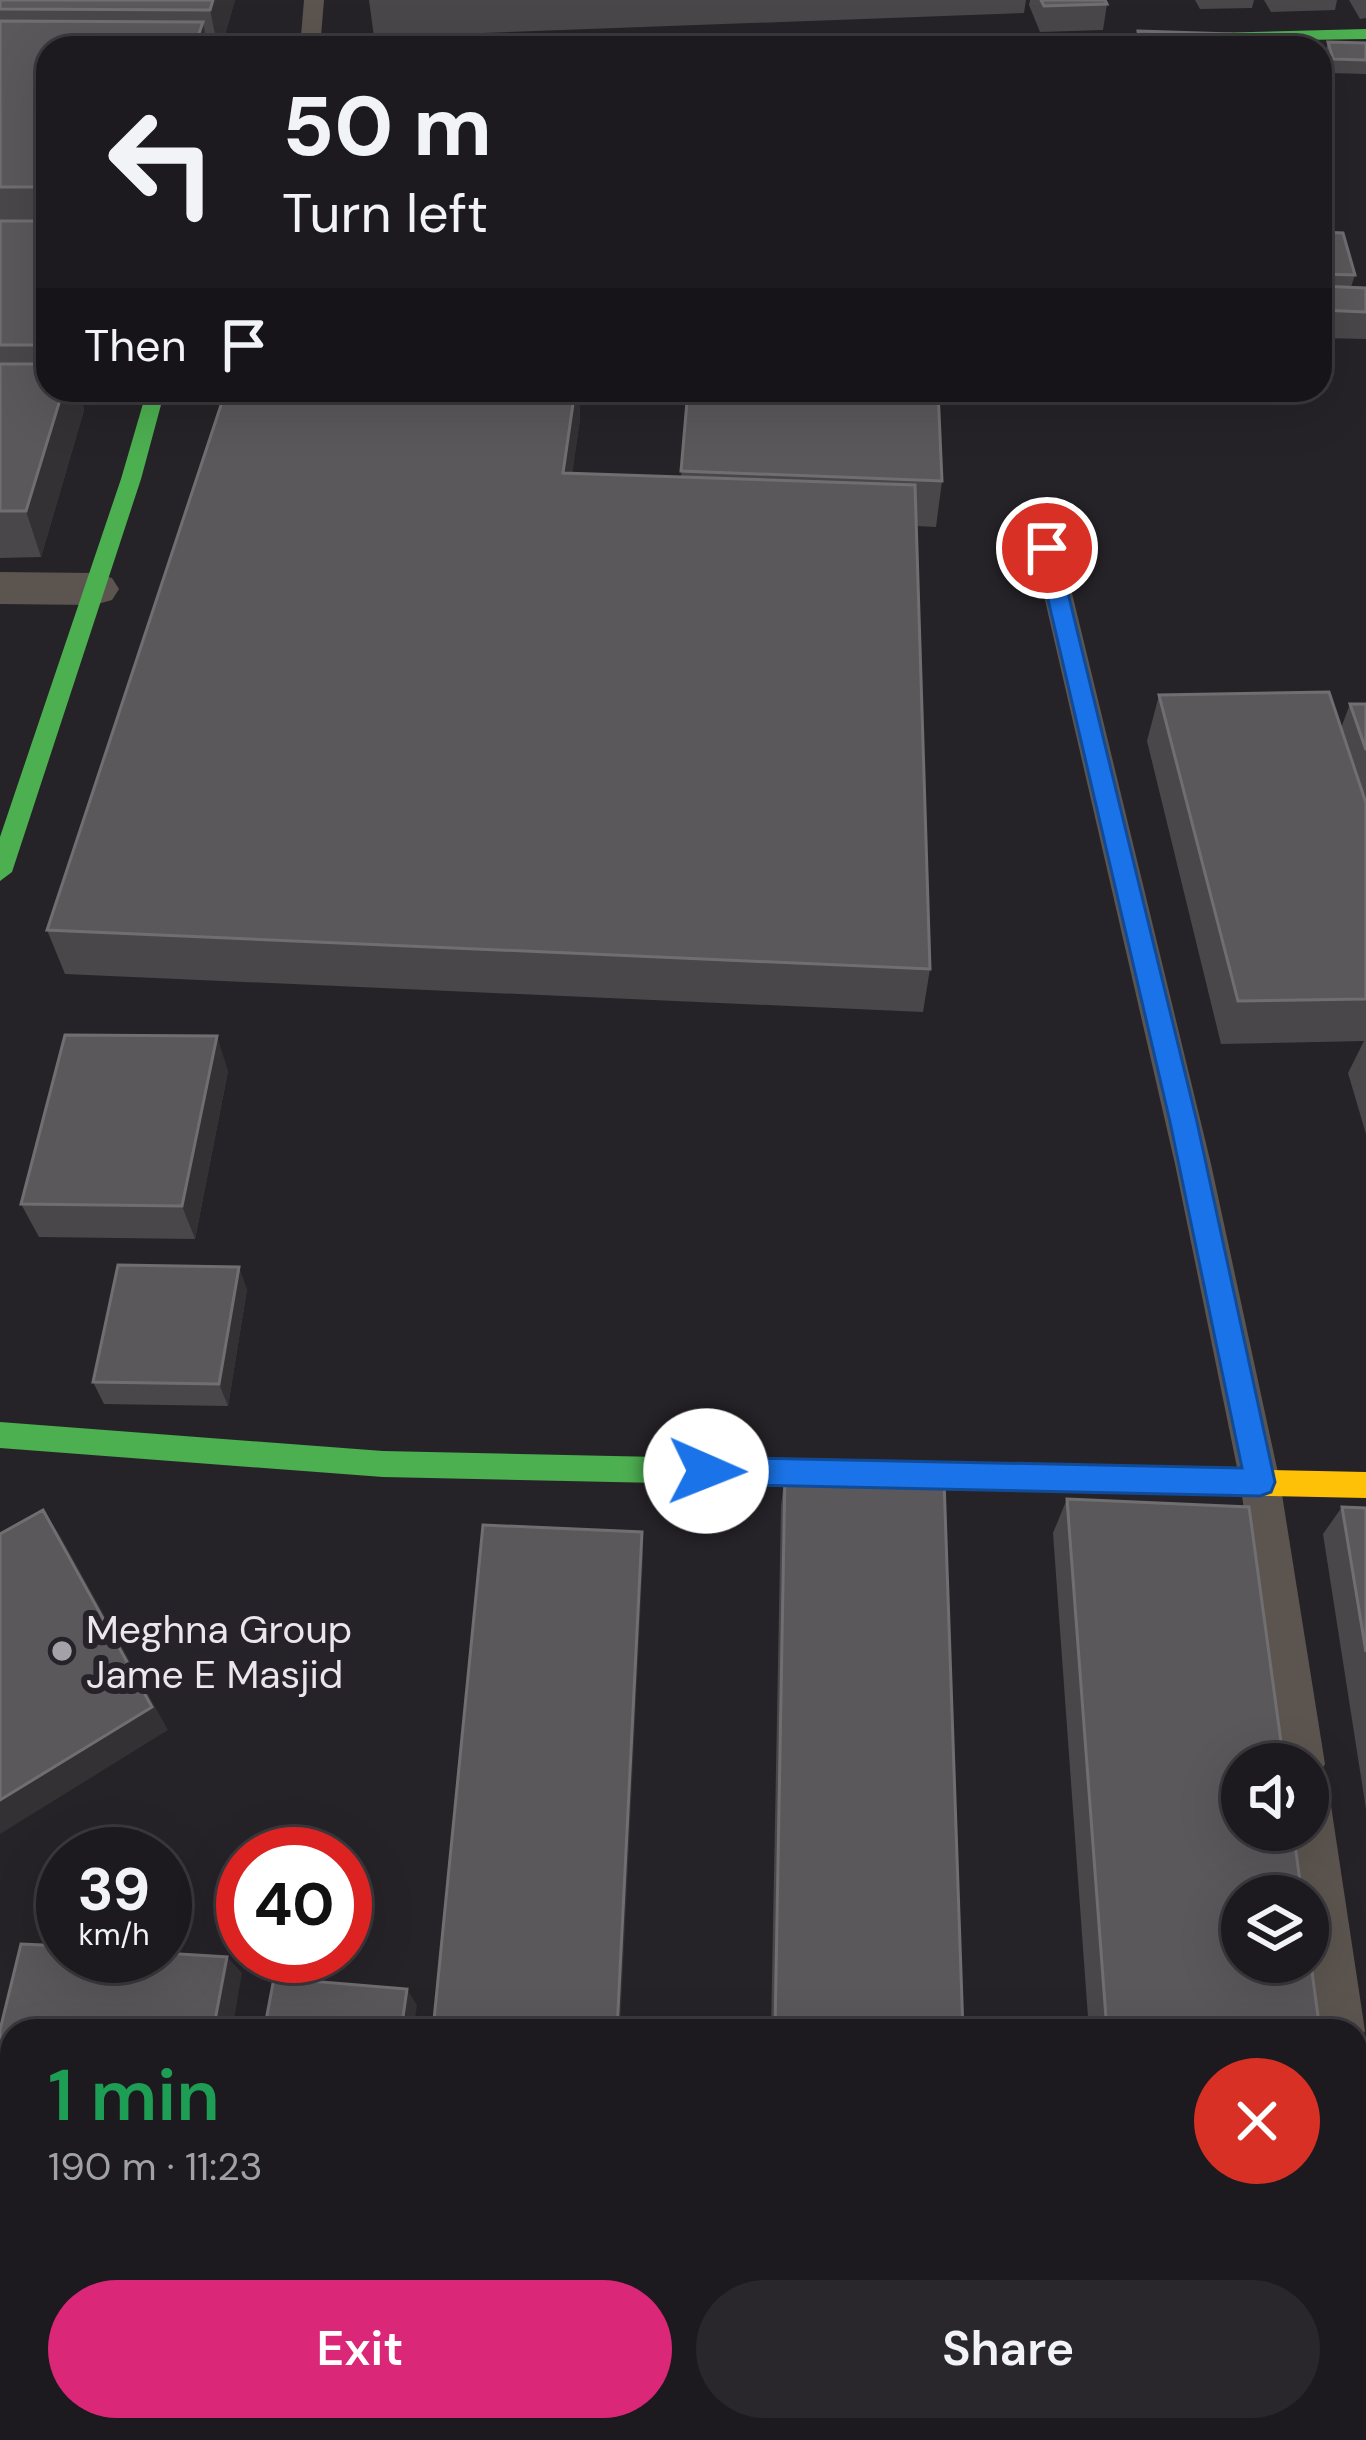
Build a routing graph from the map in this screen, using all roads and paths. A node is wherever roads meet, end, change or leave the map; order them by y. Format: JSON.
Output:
{"nodes":[{"id":1,"x":314,"y":0,"type":"edge"},
{"id":2,"x":1366,"y":34,"type":"edge"},
{"id":3,"x":311,"y":36,"type":"edge"},
{"id":4,"x":1137,"y":36,"type":"edge"},
{"id":5,"x":152,"y":402,"type":"edge"},
{"id":6,"x":1047,"y":548,"type":"dead end"},
{"id":7,"x":0,"y":588,"type":"edge"},
{"id":8,"x":94,"y":590,"type":"junction"},
{"id":9,"x":0,"y":872,"type":"edge"},
{"id":10,"x":0,"y":1436,"type":"edge"},
{"id":11,"x":1260,"y":1482,"type":"junction"},
{"id":12,"x":1366,"y":1485,"type":"edge"},
{"id":13,"x":1300,"y":1743,"type":"edge"},
{"id":14,"x":1316,"y":1851,"type":"edge"},
{"id":15,"x":1340,"y":2019,"type":"edge"}],
"edges":[{"from":1,"to":3,"type":"lane"},
{"from":2,"to":4,"type":"street"},
{"from":5,"to":8,"type":"street"},
{"from":6,"to":11,"type":"lane"},
{"from":7,"to":8,"type":"street"},
{"from":8,"to":9,"type":"street"},
{"from":10,"to":11,"type":"street"},
{"from":11,"to":12,"type":"street"},
{"from":11,"to":13,"type":"lane"},
{"from":14,"to":15,"type":"lane"}]}
